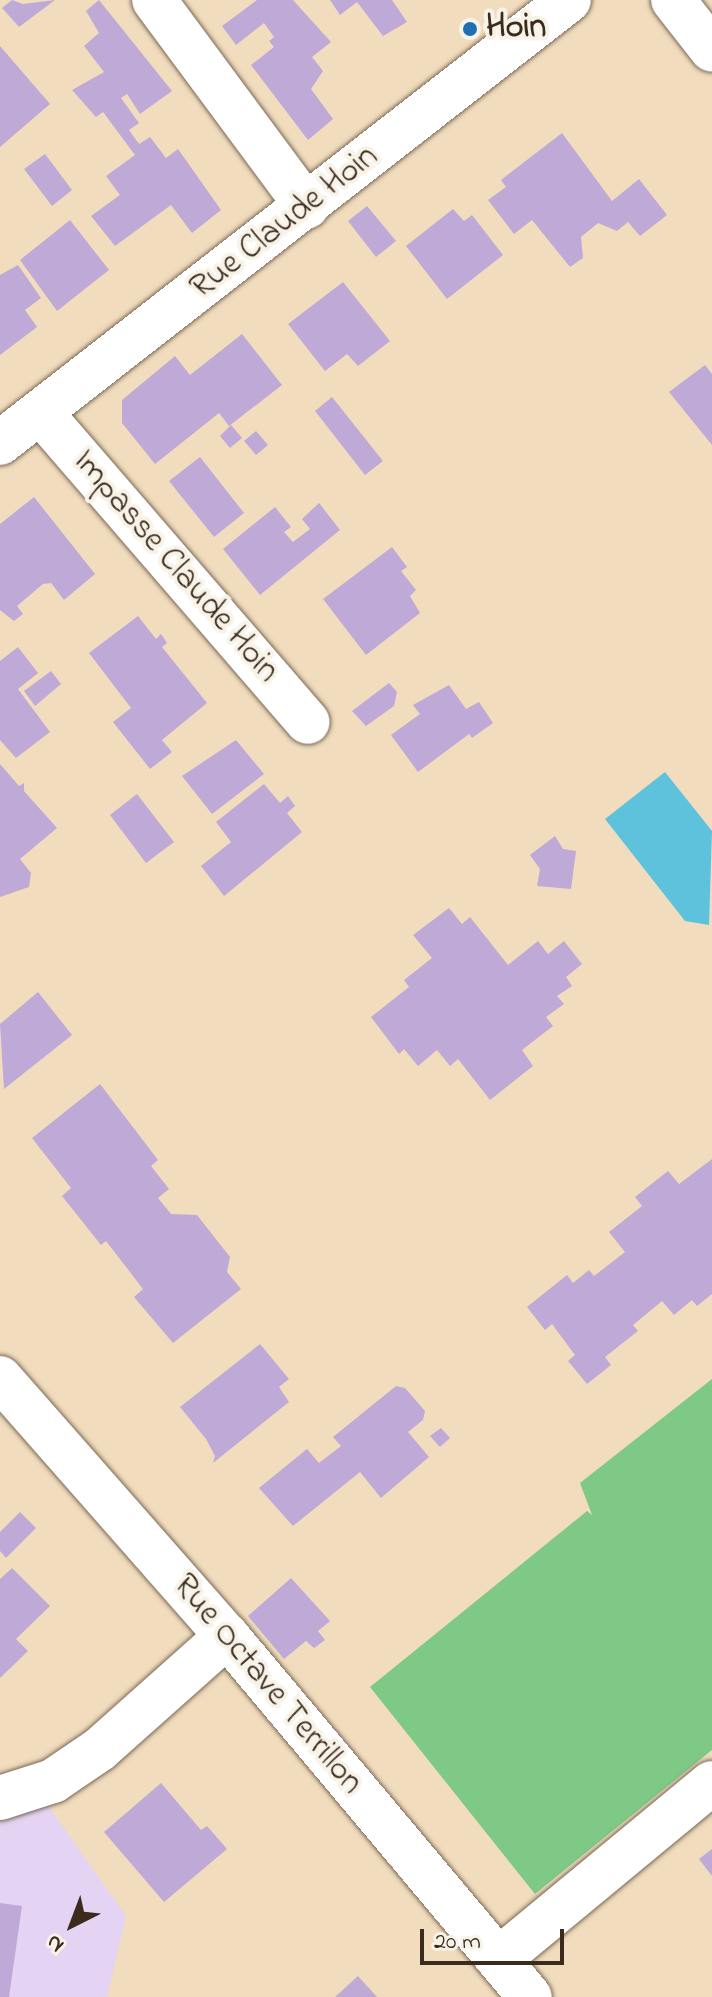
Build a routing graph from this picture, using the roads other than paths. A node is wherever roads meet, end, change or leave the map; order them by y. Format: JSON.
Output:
{"nodes":[{"id":1,"x":154,"y":0,"type":"edge"},
{"id":2,"x":569,"y":0,"type":"edge"},
{"id":3,"x":673,"y":0,"type":"edge"},
{"id":4,"x":712,"y":50,"type":"edge"},
{"id":5,"x":307,"y":207,"type":"junction"},
{"id":6,"x":41,"y":413,"type":"junction"},
{"id":7,"x":0,"y":443,"type":"edge"},
{"id":8,"x":308,"y":722,"type":"dead end"},
{"id":9,"x":0,"y":1378,"type":"edge"},
{"id":10,"x":227,"y":1636,"type":"junction"},
{"id":11,"x":712,"y":1783,"type":"edge"},
{"id":12,"x":0,"y":1798,"type":"edge"},
{"id":13,"x":499,"y":1959,"type":"junction"},
{"id":14,"x":530,"y":1997,"type":"edge"}],
"edges":[{"from":1,"to":5,"type":"street"},
{"from":2,"to":5,"type":"street","name":"Rue Claude Hoin"},
{"from":3,"to":4,"type":"street"},
{"from":5,"to":6,"type":"street","name":"Rue Claude Hoin"},
{"from":6,"to":7,"type":"street","name":"Rue Claude Hoin"},
{"from":6,"to":8,"type":"street","name":"Impasse Claude Hoin"},
{"from":9,"to":10,"type":"street","name":"Rue Octave Terrillon"},
{"from":10,"to":12,"type":"street"},
{"from":10,"to":13,"type":"street","name":"Rue Octave Terrillon"},
{"from":11,"to":13,"type":"street"},
{"from":13,"to":14,"type":"street","name":"Rue Octave Terrillon"}]}
